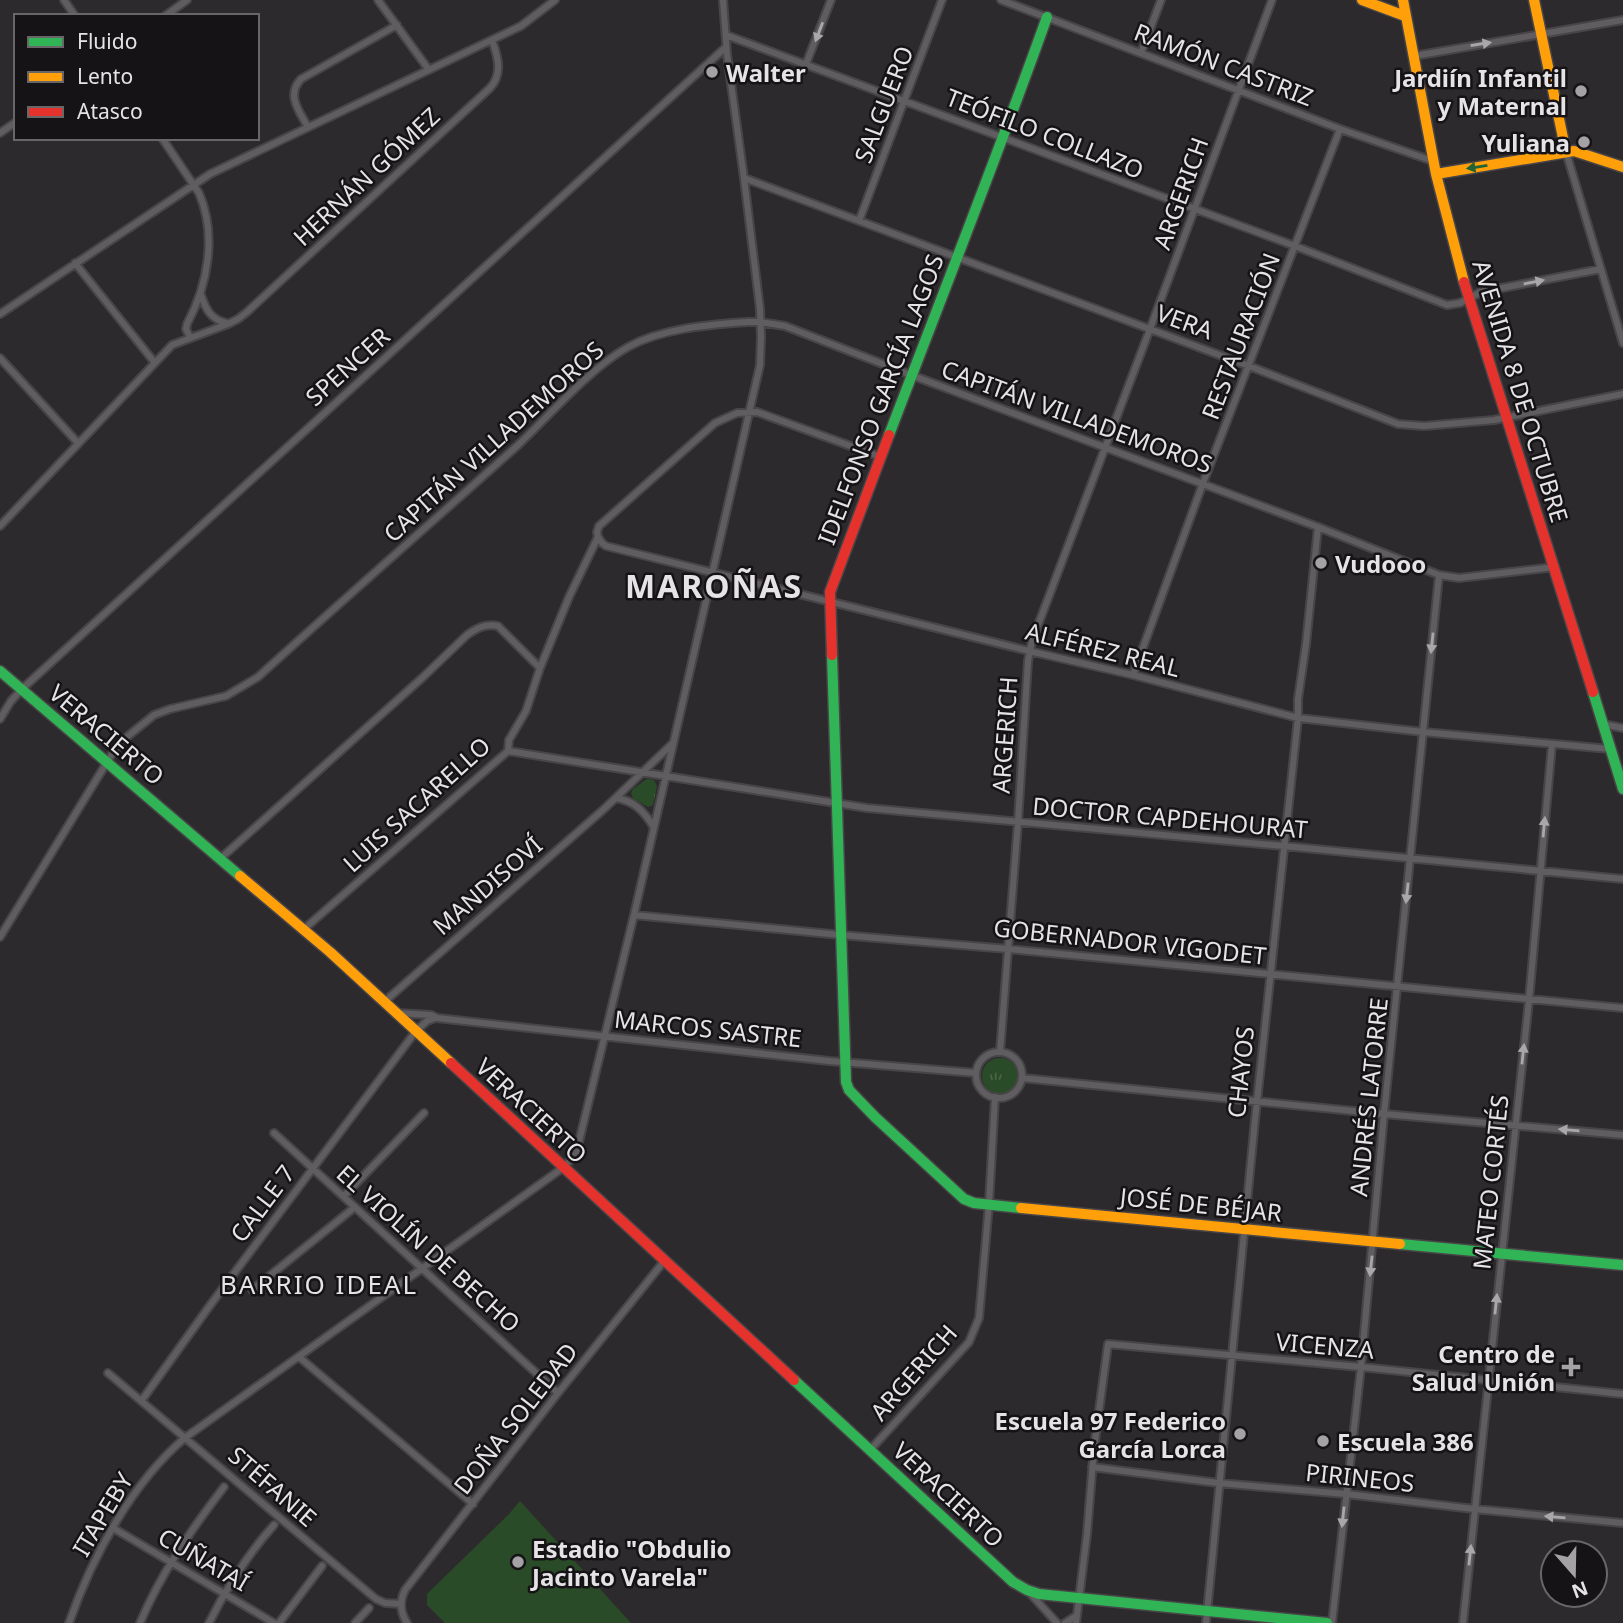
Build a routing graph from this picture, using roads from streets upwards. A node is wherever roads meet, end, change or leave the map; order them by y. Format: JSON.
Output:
{"nodes":[{"id":1,"x":187,"y":0,"type":"edge"},
{"id":2,"x":379,"y":0,"type":"edge"},
{"id":3,"x":555,"y":0,"type":"edge"},
{"id":4,"x":723,"y":0,"type":"edge"},
{"id":5,"x":831,"y":0,"type":"edge"},
{"id":6,"x":942,"y":0,"type":"edge"},
{"id":7,"x":1001,"y":0,"type":"edge"},
{"id":8,"x":1161,"y":0,"type":"edge"},
{"id":9,"x":1272,"y":0,"type":"edge"},
{"id":10,"x":1362,"y":0,"type":"edge"},
{"id":11,"x":1403,"y":0,"type":"edge"},
{"id":12,"x":1534,"y":0,"type":"edge"},
{"id":13,"x":168,"y":14,"type":"edge"},
{"id":14,"x":1405,"y":16,"type":"junction"},
{"id":15,"x":1047,"y":17,"type":"junction"},
{"id":16,"x":1623,"y":20,"type":"edge"},
{"id":17,"x":397,"y":25,"type":"junction"},
{"id":18,"x":1541,"y":34,"type":"junction"},
{"id":19,"x":726,"y":35,"type":"junction"},
{"id":20,"x":492,"y":40,"type":"junction"},
{"id":21,"x":726,"y":47,"type":"junction"},
{"id":22,"x":1141,"y":53,"type":"junction"},
{"id":23,"x":1414,"y":56,"type":"junction"},
{"id":24,"x":807,"y":64,"type":"junction"},
{"id":25,"x":429,"y":70,"type":"junction"},
{"id":26,"x":1239,"y":90,"type":"junction"},
{"id":27,"x":905,"y":101,"type":"junction"},
{"id":28,"x":308,"y":127,"type":"junction"},
{"id":29,"x":1340,"y":129,"type":"junction"},
{"id":30,"x":1004,"y":138,"type":"junction"},
{"id":31,"x":163,"y":140,"type":"edge"},
{"id":32,"x":1566,"y":152,"type":"junction"},
{"id":33,"x":1433,"y":161,"type":"junction"},
{"id":34,"x":1623,"y":167,"type":"edge"},
{"id":35,"x":1436,"y":173,"type":"junction"},
{"id":36,"x":744,"y":178,"type":"junction"},
{"id":37,"x":194,"y":183,"type":"junction"},
{"id":38,"x":1195,"y":209,"type":"junction"},
{"id":39,"x":859,"y":221,"type":"junction"},
{"id":40,"x":1295,"y":246,"type":"junction"},
{"id":41,"x":957,"y":256,"type":"junction"},
{"id":42,"x":75,"y":263,"type":"junction"},
{"id":43,"x":1601,"y":269,"type":"junction"},
{"id":44,"x":201,"y":295,"type":"junction"},
{"id":45,"x":1468,"y":298,"type":"junction"},
{"id":46,"x":0,"y":314,"type":"edge"},
{"id":47,"x":760,"y":322,"type":"junction"},
{"id":48,"x":228,"y":324,"type":"junction"},
{"id":49,"x":1150,"y":329,"type":"junction"},
{"id":50,"x":190,"y":337,"type":"junction"},
{"id":51,"x":1623,"y":343,"type":"edge"},
{"id":52,"x":0,"y":358,"type":"edge"},
{"id":53,"x":155,"y":363,"type":"junction"},
{"id":54,"x":1249,"y":366,"type":"junction"},
{"id":55,"x":911,"y":375,"type":"junction"},
{"id":56,"x":1623,"y":394,"type":"edge"},
{"id":57,"x":749,"y":412,"type":"junction"},
{"id":58,"x":1507,"y":417,"type":"junction"},
{"id":59,"x":78,"y":443,"type":"junction"},
{"id":60,"x":1105,"y":446,"type":"junction"},
{"id":61,"x":881,"y":457,"type":"junction"},
{"id":62,"x":1203,"y":483,"type":"junction"},
{"id":63,"x":0,"y":526,"type":"edge"},
{"id":64,"x":1318,"y":527,"type":"junction"},
{"id":65,"x":598,"y":537,"type":"junction"},
{"id":66,"x":1555,"y":567,"type":"junction"},
{"id":67,"x":712,"y":572,"type":"junction"},
{"id":68,"x":1439,"y":575,"type":"junction"},
{"id":69,"x":829,"y":601,"type":"junction"},
{"id":70,"x":1029,"y":651,"type":"junction"},
{"id":71,"x":540,"y":668,"type":"junction"},
{"id":72,"x":0,"y":671,"type":"edge"},
{"id":73,"x":1133,"y":675,"type":"junction"},
{"id":74,"x":22,"y":689,"type":"junction"},
{"id":75,"x":1297,"y":718,"type":"junction"},
{"id":76,"x":0,"y":719,"type":"edge"},
{"id":77,"x":1602,"y":724,"type":"junction"},
{"id":78,"x":1623,"y":728,"type":"edge"},
{"id":79,"x":1423,"y":732,"type":"junction"},
{"id":80,"x":672,"y":744,"type":"junction"},
{"id":81,"x":1552,"y":744,"type":"junction"},
{"id":82,"x":1611,"y":749,"type":"junction"},
{"id":83,"x":508,"y":751,"type":"junction"},
{"id":84,"x":108,"y":762,"type":"junction"},
{"id":85,"x":642,"y":773,"type":"junction"},
{"id":86,"x":665,"y":776,"type":"junction"},
{"id":87,"x":1623,"y":789,"type":"edge"},
{"id":88,"x":616,"y":798,"type":"junction"},
{"id":89,"x":838,"y":804,"type":"junction"},
{"id":90,"x":1018,"y":822,"type":"junction"},
{"id":91,"x":653,"y":826,"type":"junction"},
{"id":92,"x":1284,"y":846,"type":"junction"},
{"id":93,"x":221,"y":858,"type":"junction"},
{"id":94,"x":1410,"y":859,"type":"junction"},
{"id":95,"x":1541,"y":872,"type":"junction"},
{"id":96,"x":1623,"y":879,"type":"edge"},
{"id":97,"x":634,"y":915,"type":"junction"},
{"id":98,"x":304,"y":929,"type":"junction"},
{"id":99,"x":841,"y":935,"type":"junction"},
{"id":100,"x":0,"y":937,"type":"edge"},
{"id":101,"x":1008,"y":948,"type":"junction"},
{"id":102,"x":1270,"y":974,"type":"junction"},
{"id":103,"x":1398,"y":986,"type":"junction"},
{"id":104,"x":1529,"y":1000,"type":"junction"},
{"id":105,"x":384,"y":1002,"type":"junction"},
{"id":106,"x":1623,"y":1008,"type":"edge"},
{"id":107,"x":397,"y":1013,"type":"junction"},
{"id":108,"x":437,"y":1018,"type":"junction"},
{"id":109,"x":416,"y":1031,"type":"junction"},
{"id":110,"x":605,"y":1037,"type":"junction"},
{"id":111,"x":1000,"y":1052,"type":"junction"},
{"id":112,"x":846,"y":1061,"type":"junction"},
{"id":113,"x":976,"y":1073,"type":"junction"},
{"id":114,"x":1022,"y":1078,"type":"junction"},
{"id":115,"x":995,"y":1097,"type":"junction"},
{"id":116,"x":1257,"y":1102,"type":"junction"},
{"id":117,"x":424,"y":1113,"type":"dead end"},
{"id":118,"x":1384,"y":1114,"type":"junction"},
{"id":119,"x":1515,"y":1126,"type":"junction"},
{"id":120,"x":274,"y":1133,"type":"dead end"},
{"id":121,"x":1623,"y":1135,"type":"edge"},
{"id":122,"x":564,"y":1167,"type":"junction"},
{"id":123,"x":313,"y":1168,"type":"junction"},
{"id":124,"x":344,"y":1196,"type":"junction"},
{"id":125,"x":989,"y":1204,"type":"junction"},
{"id":126,"x":355,"y":1207,"type":"junction"},
{"id":127,"x":1245,"y":1230,"type":"junction"},
{"id":128,"x":1373,"y":1241,"type":"junction"},
{"id":129,"x":1501,"y":1252,"type":"junction"},
{"id":130,"x":665,"y":1260,"type":"junction"},
{"id":131,"x":1623,"y":1265,"type":"edge"},
{"id":132,"x":422,"y":1268,"type":"junction"},
{"id":133,"x":252,"y":1290,"type":"dead end"},
{"id":134,"x":1233,"y":1355,"type":"junction"},
{"id":135,"x":299,"y":1357,"type":"junction"},
{"id":136,"x":1361,"y":1367,"type":"junction"},
{"id":137,"x":108,"y":1373,"type":"dead end"},
{"id":138,"x":1488,"y":1380,"type":"junction"},
{"id":139,"x":558,"y":1393,"type":"junction"},
{"id":140,"x":1623,"y":1394,"type":"edge"},
{"id":141,"x":142,"y":1400,"type":"junction"},
{"id":142,"x":186,"y":1437,"type":"junction"},
{"id":143,"x":870,"y":1450,"type":"junction"},
{"id":144,"x":1092,"y":1467,"type":"junction"},
{"id":145,"x":1218,"y":1483,"type":"junction"},
{"id":146,"x":225,"y":1488,"type":"dead end"},
{"id":147,"x":1346,"y":1494,"type":"junction"},
{"id":148,"x":472,"y":1504,"type":"junction"},
{"id":149,"x":1474,"y":1509,"type":"junction"},
{"id":150,"x":1623,"y":1523,"type":"edge"},
{"id":151,"x":274,"y":1525,"type":"dead end"},
{"id":152,"x":113,"y":1528,"type":"junction"},
{"id":153,"x":171,"y":1562,"type":"junction"},
{"id":154,"x":322,"y":1566,"type":"dead end"},
{"id":155,"x":1027,"y":1590,"type":"junction"},
{"id":156,"x":224,"y":1593,"type":"junction"},
{"id":157,"x":1078,"y":1597,"type":"junction"},
{"id":158,"x":401,"y":1604,"type":"junction"},
{"id":159,"x":369,"y":1608,"type":"dead end"},
{"id":160,"x":1207,"y":1611,"type":"junction"},
{"id":161,"x":1076,"y":1620,"type":"edge"},
{"id":162,"x":69,"y":1623,"type":"edge"},
{"id":163,"x":139,"y":1623,"type":"edge"},
{"id":164,"x":209,"y":1623,"type":"edge"},
{"id":165,"x":277,"y":1623,"type":"edge"},
{"id":166,"x":355,"y":1623,"type":"edge"},
{"id":167,"x":407,"y":1623,"type":"edge"},
{"id":168,"x":1057,"y":1623,"type":"edge"},
{"id":169,"x":1065,"y":1623,"type":"edge"},
{"id":170,"x":1206,"y":1623,"type":"edge"},
{"id":171,"x":1330,"y":1623,"type":"edge"},
{"id":172,"x":1463,"y":1623,"type":"edge"}],
"edges":[{"from":1,"to":13,"type":"street"},
{"from":2,"to":17,"type":"street"},
{"from":3,"to":20,"type":"street"},
{"from":4,"to":19,"type":"street"},
{"from":5,"to":24,"type":"street","one_way":true},
{"from":6,"to":27,"type":"street","name":"SALGUERO"},
{"from":7,"to":15,"type":"street","name":"RAMÓN CASTRIZ"},
{"from":8,"to":22,"type":"street"},
{"from":9,"to":26,"type":"street","name":"ARGERICH"},
{"from":10,"to":14,"type":"street"},
{"from":11,"to":14,"type":"street","name":"AVENIDA 8 DE OCTUBRE"},
{"from":12,"to":18,"type":"street"},
{"from":14,"to":23,"type":"street","name":"AVENIDA 8 DE OCTUBRE"},
{"from":15,"to":22,"type":"street","name":"RAMÓN CASTRIZ"},
{"from":15,"to":30,"type":"street","name":"IDELFONSO GARCÍA LAGOS"},
{"from":16,"to":18,"type":"street"},
{"from":17,"to":25,"type":"street"},
{"from":17,"to":28,"type":"street"},
{"from":23,"to":18,"type":"street","one_way":true},
{"from":18,"to":32,"type":"street"},
{"from":19,"to":21,"type":"street"},
{"from":19,"to":24,"type":"street","name":"TEÓFILO COLLAZO"},
{"from":20,"to":25,"type":"street"},
{"from":20,"to":48,"type":"street","name":"HERNÁN GÓMEZ"},
{"from":21,"to":36,"type":"street"},
{"from":21,"to":74,"type":"street","name":"SPENCER"},
{"from":22,"to":26,"type":"street","name":"RAMÓN CASTRIZ"},
{"from":23,"to":33,"type":"street","name":"AVENIDA 8 DE OCTUBRE"},
{"from":24,"to":27,"type":"street","name":"TEÓFILO COLLAZO"},
{"from":25,"to":28,"type":"street"},
{"from":26,"to":29,"type":"street","name":"RAMÓN CASTRIZ"},
{"from":26,"to":38,"type":"street","name":"ARGERICH"},
{"from":27,"to":30,"type":"street","name":"TEÓFILO COLLAZO"},
{"from":27,"to":39,"type":"street","name":"SALGUERO"},
{"from":28,"to":37,"type":"street"},
{"from":29,"to":33,"type":"street","name":"RAMÓN CASTRIZ"},
{"from":29,"to":40,"type":"street","name":"RESTAURACIÓN"},
{"from":30,"to":38,"type":"street","name":"TEÓFILO COLLAZO"},
{"from":30,"to":41,"type":"street","name":"IDELFONSO GARCÍA LAGOS"},
{"from":31,"to":37,"type":"street"},
{"from":32,"to":34,"type":"street"},
{"from":32,"to":35,"type":"street","one_way":true},
{"from":32,"to":43,"type":"street"},
{"from":33,"to":35,"type":"street","name":"AVENIDA 8 DE OCTUBRE"},
{"from":35,"to":45,"type":"street","name":"AVENIDA 8 DE OCTUBRE"},
{"from":36,"to":39,"type":"street","name":"VERA"},
{"from":36,"to":47,"type":"street"},
{"from":37,"to":42,"type":"street"},
{"from":37,"to":44,"type":"street"},
{"from":38,"to":40,"type":"street","name":"TEÓFILO COLLAZO"},
{"from":38,"to":49,"type":"street","name":"ARGERICH"},
{"from":39,"to":41,"type":"street","name":"VERA"},
{"from":40,"to":45,"type":"street","name":"TEÓFILO COLLAZO"},
{"from":40,"to":54,"type":"street","name":"RESTAURACIÓN"},
{"from":41,"to":49,"type":"street","name":"VERA"},
{"from":41,"to":55,"type":"street","name":"IDELFONSO GARCÍA LAGOS"},
{"from":42,"to":46,"type":"street"},
{"from":42,"to":53,"type":"street"},
{"from":45,"to":43,"type":"street","name":"TEÓFILO COLLAZO","one_way":true},
{"from":43,"to":51,"type":"street"},
{"from":44,"to":48,"type":"street"},
{"from":44,"to":50,"type":"street"},
{"from":45,"to":58,"type":"street","name":"AVENIDA 8 DE OCTUBRE"},
{"from":47,"to":55,"type":"street","name":"CAPITÁN VILLADEMOROS"},
{"from":47,"to":57,"type":"street"},
{"from":47,"to":84,"type":"street","name":"CAPITÁN VILLADEMOROS"},
{"from":48,"to":50,"type":"street","name":"HERNÁN GÓMEZ"},
{"from":49,"to":54,"type":"street","name":"VERA"},
{"from":49,"to":60,"type":"street","name":"ARGERICH"},
{"from":50,"to":53,"type":"street","name":"HERNÁN GÓMEZ"},
{"from":52,"to":59,"type":"street"},
{"from":53,"to":59,"type":"street","name":"HERNÁN GÓMEZ"},
{"from":54,"to":58,"type":"street","name":"VERA"},
{"from":54,"to":62,"type":"street","name":"RESTAURACIÓN"},
{"from":55,"to":60,"type":"street","name":"CAPITÁN VILLADEMOROS"},
{"from":55,"to":61,"type":"street","name":"IDELFONSO GARCÍA LAGOS"},
{"from":56,"to":58,"type":"street","name":"VERA"},
{"from":57,"to":61,"type":"street"},
{"from":57,"to":65,"type":"street","name":"LUIS SACARELLO"},
{"from":57,"to":67,"type":"street"},
{"from":58,"to":66,"type":"street","name":"AVENIDA 8 DE OCTUBRE"},
{"from":59,"to":63,"type":"street","name":"HERNÁN GÓMEZ"},
{"from":60,"to":62,"type":"street","name":"CAPITÁN VILLADEMOROS"},
{"from":60,"to":70,"type":"street","name":"ARGERICH"},
{"from":61,"to":69,"type":"street","name":"IDELFONSO GARCÍA LAGOS"},
{"from":62,"to":64,"type":"street","name":"CAPITÁN VILLADEMOROS"},
{"from":62,"to":73,"type":"street","name":"RESTAURACIÓN"},
{"from":64,"to":68,"type":"street","name":"CAPITÁN VILLADEMOROS"},
{"from":64,"to":75,"type":"street","name":"CHAYOS"},
{"from":65,"to":67,"type":"street","name":"ALFÉREZ REAL"},
{"from":65,"to":71,"type":"street","name":"LUIS SACARELLO"},
{"from":66,"to":68,"type":"street","name":"CAPITÁN VILLADEMOROS"},
{"from":66,"to":77,"type":"street","name":"AVENIDA 8 DE OCTUBRE"},
{"from":67,"to":69,"type":"street","name":"ALFÉREZ REAL"},
{"from":67,"to":80,"type":"street"},
{"from":68,"to":79,"type":"street","name":"ANDRÉS LATORRE","one_way":true},
{"from":69,"to":70,"type":"street","name":"ALFÉREZ REAL"},
{"from":69,"to":89,"type":"street","name":"IDELFONSO GARCÍA LAGOS"},
{"from":70,"to":73,"type":"street","name":"ALFÉREZ REAL"},
{"from":70,"to":90,"type":"street","name":"ARGERICH"},
{"from":71,"to":83,"type":"street","name":"LUIS SACARELLO"},
{"from":71,"to":93,"type":"street"},
{"from":72,"to":74,"type":"street","name":"VERACIERTO"},
{"from":73,"to":75,"type":"street","name":"ALFÉREZ REAL"},
{"from":74,"to":76,"type":"street","name":"SPENCER"},
{"from":74,"to":84,"type":"street","name":"VERACIERTO"},
{"from":75,"to":79,"type":"street","name":"ALFÉREZ REAL"},
{"from":75,"to":92,"type":"street","name":"CHAYOS"},
{"from":77,"to":78,"type":"street"},
{"from":77,"to":82,"type":"street","name":"AVENIDA 8 DE OCTUBRE"},
{"from":79,"to":81,"type":"street","name":"ALFÉREZ REAL"},
{"from":79,"to":94,"type":"street","name":"ANDRÉS LATORRE"},
{"from":80,"to":85,"type":"street","name":"MANDISOVÍ"},
{"from":80,"to":86,"type":"street"},
{"from":81,"to":82,"type":"street","name":"ALFÉREZ REAL"},
{"from":95,"to":81,"type":"street","name":"MATEO CORTÉS","one_way":true},
{"from":82,"to":87,"type":"street","name":"AVENIDA 8 DE OCTUBRE"},
{"from":83,"to":85,"type":"street","name":"DOCTOR CAPDEHOURAT"},
{"from":83,"to":98,"type":"street","name":"LUIS SACARELLO"},
{"from":84,"to":93,"type":"street","name":"VERACIERTO"},
{"from":84,"to":100,"type":"street","name":"CAPITÁN VILLADEMOROS"},
{"from":85,"to":86,"type":"street","name":"DOCTOR CAPDEHOURAT"},
{"from":85,"to":88,"type":"street","name":"MANDISOVÍ"},
{"from":86,"to":89,"type":"street","name":"DOCTOR CAPDEHOURAT"},
{"from":86,"to":91,"type":"street"},
{"from":88,"to":91,"type":"street"},
{"from":88,"to":105,"type":"street","name":"MANDISOVÍ"},
{"from":89,"to":90,"type":"street","name":"DOCTOR CAPDEHOURAT"},
{"from":89,"to":99,"type":"street","name":"IDELFONSO GARCÍA LAGOS"},
{"from":90,"to":92,"type":"street","name":"DOCTOR CAPDEHOURAT"},
{"from":90,"to":101,"type":"street","name":"ARGERICH"},
{"from":91,"to":97,"type":"street"},
{"from":92,"to":94,"type":"street","name":"DOCTOR CAPDEHOURAT"},
{"from":92,"to":102,"type":"street","name":"CHAYOS"},
{"from":93,"to":98,"type":"street","name":"VERACIERTO"},
{"from":94,"to":95,"type":"street","name":"DOCTOR CAPDEHOURAT"},
{"from":94,"to":103,"type":"street","name":"ANDRÉS LATORRE","one_way":true},
{"from":95,"to":96,"type":"street","name":"DOCTOR CAPDEHOURAT"},
{"from":95,"to":104,"type":"street","name":"MATEO CORTÉS"},
{"from":97,"to":99,"type":"street","name":"GOBERNADOR VIGODET"},
{"from":97,"to":110,"type":"street"},
{"from":98,"to":105,"type":"street","name":"VERACIERTO"},
{"from":99,"to":101,"type":"street","name":"GOBERNADOR VIGODET"},
{"from":99,"to":112,"type":"street","name":"IDELFONSO GARCÍA LAGOS"},
{"from":101,"to":102,"type":"street","name":"GOBERNADOR VIGODET"},
{"from":101,"to":111,"type":"street","name":"ARGERICH"},
{"from":102,"to":103,"type":"street","name":"GOBERNADOR VIGODET"},
{"from":102,"to":116,"type":"street","name":"CHAYOS"},
{"from":103,"to":104,"type":"street","name":"GOBERNADOR VIGODET"},
{"from":103,"to":118,"type":"street","name":"ANDRÉS LATORRE"},
{"from":104,"to":106,"type":"street","name":"GOBERNADOR VIGODET"},
{"from":119,"to":104,"type":"street","name":"MATEO CORTÉS","one_way":true},
{"from":105,"to":107,"type":"street","name":"VERACIERTO"},
{"from":107,"to":108,"type":"street","name":"MARCOS SASTRE"},
{"from":107,"to":109,"type":"street","name":"VERACIERTO"},
{"from":108,"to":109,"type":"street"},
{"from":108,"to":110,"type":"street","name":"MARCOS SASTRE"},
{"from":109,"to":122,"type":"street","name":"VERACIERTO"},
{"from":109,"to":123,"type":"street","name":"CALLE 7"},
{"from":110,"to":112,"type":"street","name":"MARCOS SASTRE"},
{"from":110,"to":122,"type":"street"},
{"from":111,"to":113,"type":"street"},
{"from":111,"to":114,"type":"street"},
{"from":112,"to":113,"type":"street","name":"MARCOS SASTRE"},
{"from":112,"to":125,"type":"street","name":"JOSÉ DE BÉJAR"},
{"from":113,"to":115,"type":"street"},
{"from":114,"to":115,"type":"street"},
{"from":114,"to":116,"type":"street"},
{"from":115,"to":125,"type":"street","name":"ARGERICH"},
{"from":116,"to":118,"type":"street"},
{"from":116,"to":127,"type":"street","name":"CHAYOS"},
{"from":117,"to":124,"type":"street"},
{"from":118,"to":119,"type":"street"},
{"from":118,"to":128,"type":"street","name":"ANDRÉS LATORRE"},
{"from":121,"to":119,"type":"street","one_way":true},
{"from":119,"to":129,"type":"street","name":"MATEO CORTÉS"},
{"from":120,"to":123,"type":"street","name":"EL VIOLÍN DE BECHO"},
{"from":122,"to":130,"type":"street","name":"VERACIERTO"},
{"from":122,"to":132,"type":"street","name":"ITAPEBY"},
{"from":123,"to":124,"type":"street","name":"EL VIOLÍN DE BECHO"},
{"from":123,"to":141,"type":"street","name":"CALLE 7"},
{"from":124,"to":126,"type":"street","name":"EL VIOLÍN DE BECHO"},
{"from":125,"to":127,"type":"street","name":"JOSÉ DE BÉJAR"},
{"from":125,"to":143,"type":"street","name":"ARGERICH"},
{"from":126,"to":132,"type":"street","name":"EL VIOLÍN DE BECHO"},
{"from":126,"to":133,"type":"street"},
{"from":127,"to":128,"type":"street","name":"JOSÉ DE BÉJAR"},
{"from":127,"to":134,"type":"street","name":"CHAYOS"},
{"from":128,"to":129,"type":"street","name":"JOSÉ DE BÉJAR"},
{"from":128,"to":136,"type":"street","name":"ANDRÉS LATORRE","one_way":true},
{"from":129,"to":131,"type":"street","name":"JOSÉ DE BÉJAR"},
{"from":138,"to":129,"type":"street","name":"MATEO CORTÉS","one_way":true},
{"from":130,"to":139,"type":"street","name":"DOÑA SOLEDAD"},
{"from":130,"to":143,"type":"street","name":"VERACIERTO"},
{"from":132,"to":135,"type":"street","name":"ITAPEBY"},
{"from":132,"to":139,"type":"street","name":"EL VIOLÍN DE BECHO"},
{"from":134,"to":136,"type":"street","name":"VICENZA"},
{"from":134,"to":144,"type":"street","name":"VICENZA"},
{"from":134,"to":145,"type":"street","name":"CHAYOS"},
{"from":135,"to":142,"type":"street","name":"ITAPEBY"},
{"from":135,"to":148,"type":"street"},
{"from":136,"to":138,"type":"street","name":"VICENZA"},
{"from":136,"to":147,"type":"street","name":"ANDRÉS LATORRE"},
{"from":137,"to":141,"type":"street","name":"STÉFANIE"},
{"from":138,"to":140,"type":"street","name":"VICENZA"},
{"from":138,"to":149,"type":"street","name":"MATEO CORTÉS"},
{"from":139,"to":148,"type":"street","name":"DOÑA SOLEDAD"},
{"from":141,"to":142,"type":"street","name":"STÉFANIE"},
{"from":142,"to":152,"type":"street","name":"ITAPEBY"},
{"from":142,"to":158,"type":"street","name":"STÉFANIE"},
{"from":143,"to":155,"type":"street","name":"VERACIERTO"},
{"from":144,"to":145,"type":"street","name":"PIRINEOS"},
{"from":144,"to":157,"type":"street"},
{"from":145,"to":147,"type":"street","name":"PIRINEOS"},
{"from":145,"to":160,"type":"street","name":"CHAYOS"},
{"from":146,"to":153,"type":"street"},
{"from":147,"to":149,"type":"street","name":"PIRINEOS"},
{"from":147,"to":171,"type":"street","name":"ANDRÉS LATORRE","one_way":true},
{"from":148,"to":158,"type":"street","name":"DOÑA SOLEDAD"},
{"from":150,"to":149,"type":"street","name":"PIRINEOS","one_way":true},
{"from":172,"to":149,"type":"street","name":"MATEO CORTÉS","one_way":true},
{"from":151,"to":156,"type":"street"},
{"from":152,"to":153,"type":"street","name":"CUÑATAÍ"},
{"from":152,"to":162,"type":"street","name":"ITAPEBY"},
{"from":153,"to":156,"type":"street","name":"CUÑATAÍ"},
{"from":153,"to":163,"type":"street"},
{"from":154,"to":165,"type":"street"},
{"from":155,"to":157,"type":"street","name":"VERACIERTO"},
{"from":155,"to":168,"type":"street","name":"VERACIERTO"},
{"from":156,"to":164,"type":"street"},
{"from":156,"to":165,"type":"street","name":"CUÑATAÍ"},
{"from":157,"to":160,"type":"street","name":"VERACIERTO"},
{"from":157,"to":161,"type":"street"},
{"from":158,"to":167,"type":"street"},
{"from":159,"to":166,"type":"street"},
{"from":160,"to":170,"type":"street","name":"CHAYOS"},
{"from":160,"to":171,"type":"street","name":"VERACIERTO"},
{"from":161,"to":169,"type":"street"}]}
